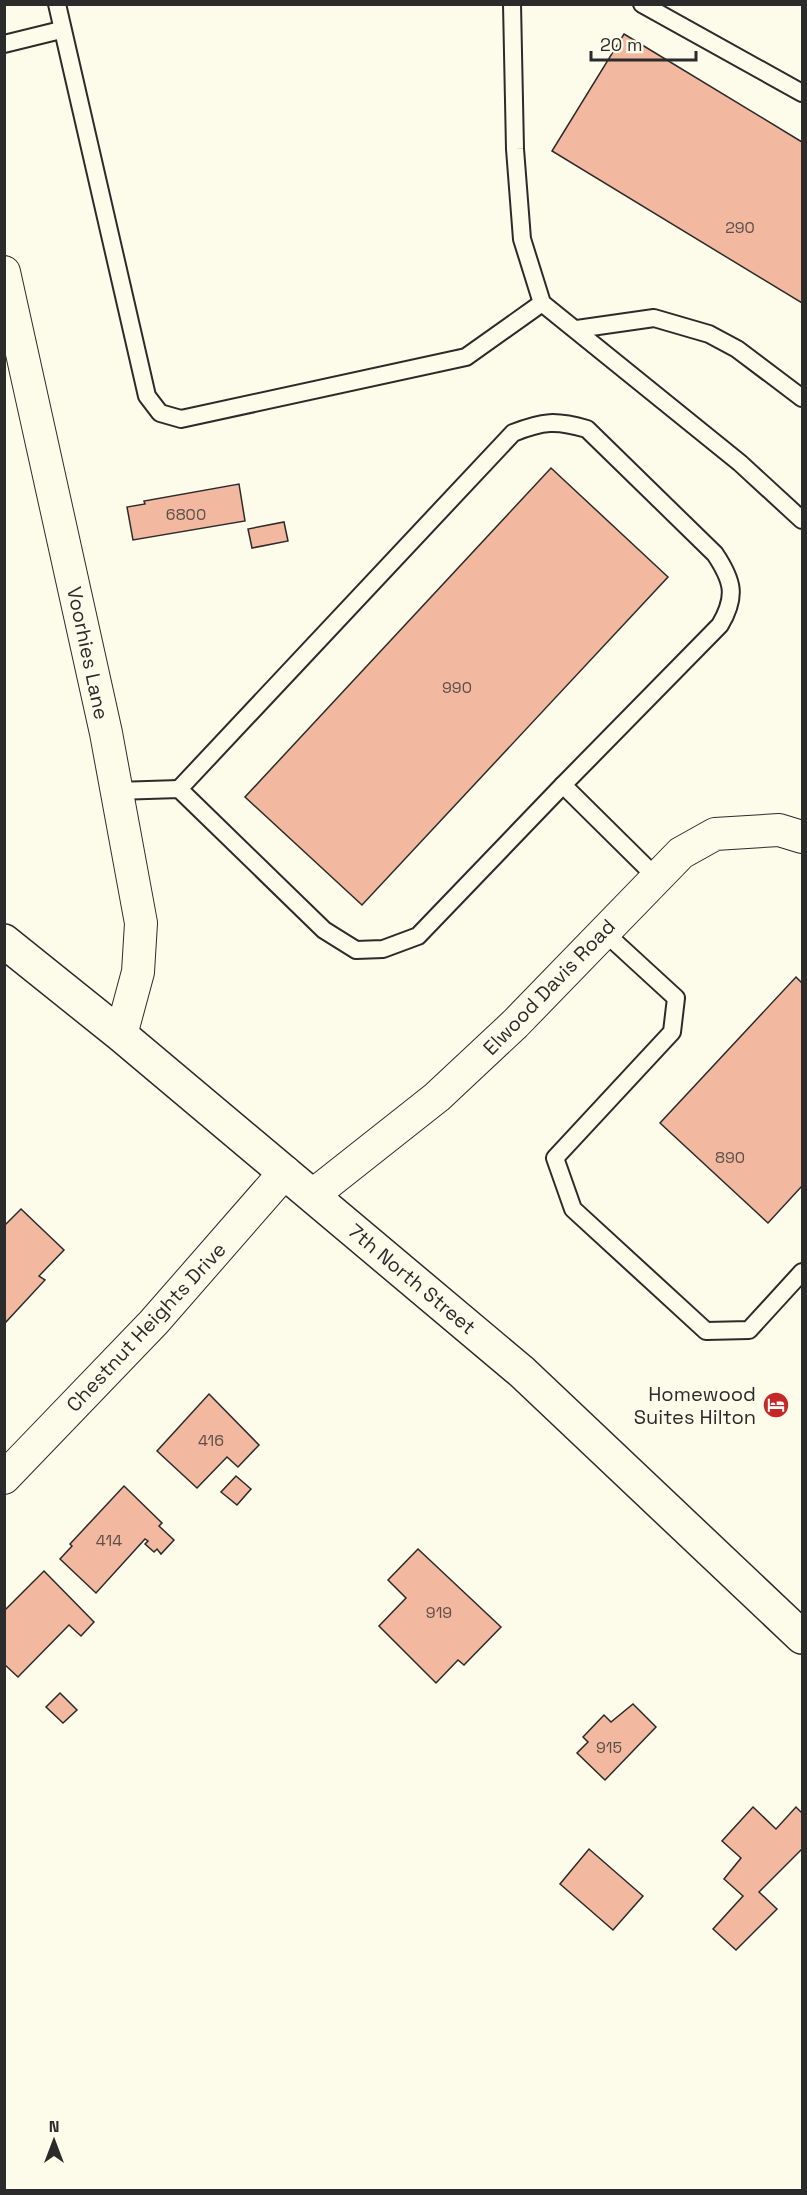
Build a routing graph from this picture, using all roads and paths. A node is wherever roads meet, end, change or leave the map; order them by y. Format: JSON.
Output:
{"nodes":[{"id":1,"x":57,"y":4,"type":"edge"},
{"id":2,"x":512,"y":4,"type":"edge"},
{"id":3,"x":642,"y":4,"type":"edge"},
{"id":4,"x":61,"y":30,"type":"junction"},
{"id":5,"x":4,"y":44,"type":"edge"},
{"id":6,"x":802,"y":93,"type":"edge"},
{"id":7,"x":4,"y":272,"type":"edge"},
{"id":8,"x":542,"y":303,"type":"junction"},
{"id":9,"x":577,"y":329,"type":"junction"},
{"id":10,"x":802,"y":398,"type":"edge"},
{"id":11,"x":802,"y":520,"type":"edge"},
{"id":12,"x":563,"y":785,"type":"junction"},
{"id":13,"x":179,"y":789,"type":"junction"},
{"id":14,"x":116,"y":791,"type":"junction"},
{"id":15,"x":802,"y":837,"type":"edge"},
{"id":16,"x":656,"y":877,"type":"junction"},
{"id":17,"x":603,"y":931,"type":"junction"},
{"id":18,"x":4,"y":941,"type":"edge"},
{"id":19,"x":122,"y":1035,"type":"junction"},
{"id":20,"x":285,"y":1172,"type":"junction"},
{"id":21,"x":313,"y":1195,"type":"junction"},
{"id":22,"x":802,"y":1272,"type":"edge"},
{"id":23,"x":4,"y":1478,"type":"edge"},
{"id":24,"x":802,"y":1637,"type":"edge"}],
"edges":[{"from":1,"to":4,"type":"lane"},
{"from":2,"to":8,"type":"lane"},
{"from":3,"to":6,"type":"lane"},
{"from":4,"to":5,"type":"lane"},
{"from":4,"to":8,"type":"lane"},
{"from":7,"to":14,"type":"street","name":"Voorhies Lane"},
{"from":8,"to":9,"type":"lane"},
{"from":9,"to":10,"type":"lane"},
{"from":9,"to":11,"type":"lane"},
{"from":12,"to":13,"type":"lane"},
{"from":12,"to":13,"type":"lane"},
{"from":12,"to":16,"type":"lane"},
{"from":13,"to":14,"type":"lane"},
{"from":14,"to":19,"type":"street","name":"Voorhies Lane"},
{"from":15,"to":16,"type":"street","name":"Elwood Davis Road"},
{"from":16,"to":17,"type":"street","name":"Elwood Davis Road"},
{"from":17,"to":21,"type":"street","name":"Elwood Davis Road"},
{"from":17,"to":22,"type":"lane"},
{"from":18,"to":19,"type":"street","name":"7th North Street"},
{"from":19,"to":20,"type":"street","name":"7th North Street"},
{"from":20,"to":21,"type":"street","name":"7th North Street"},
{"from":20,"to":23,"type":"street","name":"Chestnut Heights Drive"},
{"from":21,"to":24,"type":"street","name":"7th North Street"}]}
